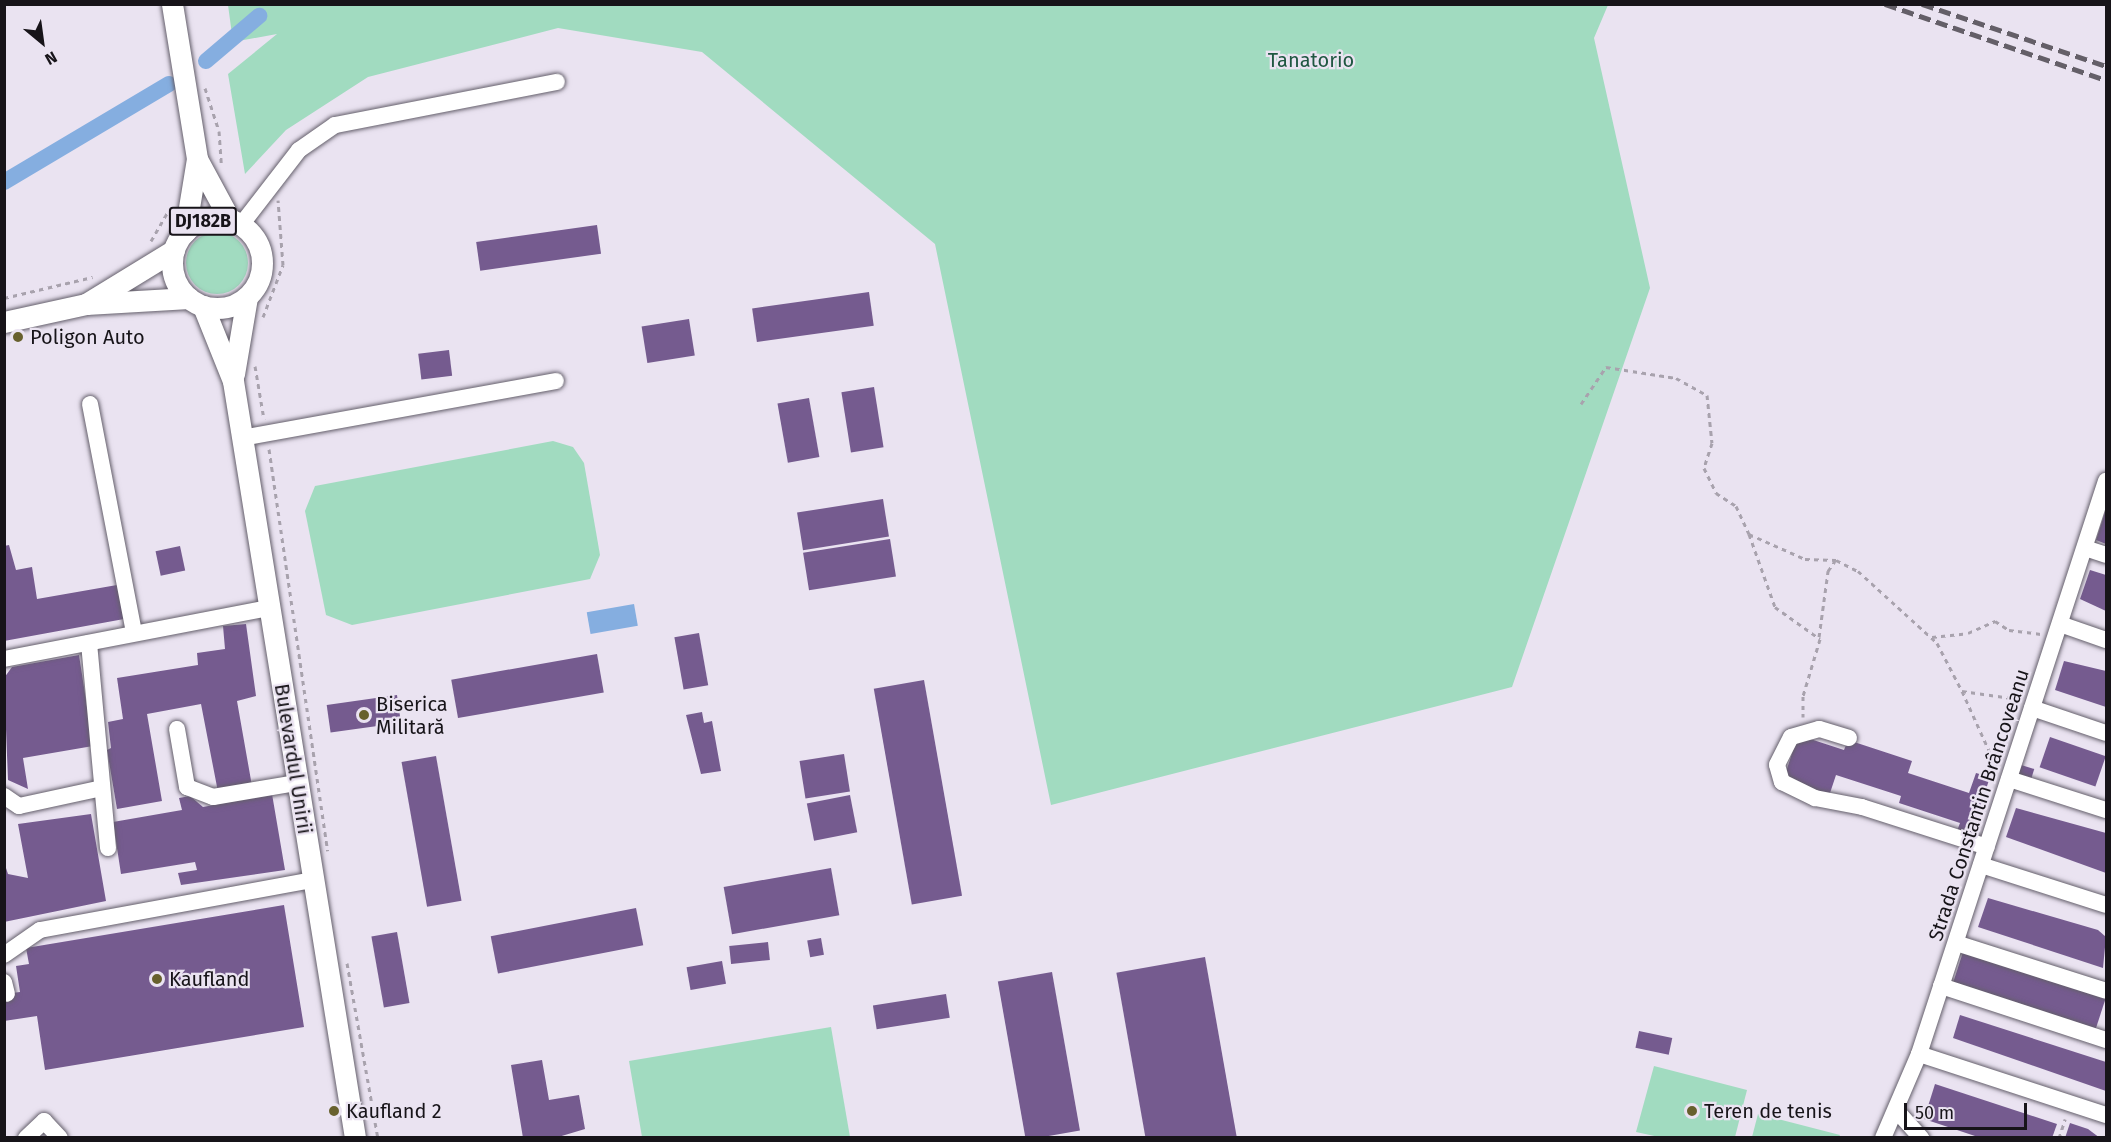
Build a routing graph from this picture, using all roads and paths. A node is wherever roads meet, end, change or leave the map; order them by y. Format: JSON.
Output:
{"nodes":[{"id":1,"x":172,"y":4,"type":"edge"},
{"id":2,"x":193,"y":82,"type":"junction"},
{"id":3,"x":557,"y":82,"type":"dead end"},
{"id":4,"x":197,"y":159,"type":"junction"},
{"id":5,"x":221,"y":166,"type":"dead end"},
{"id":6,"x":266,"y":193,"type":"junction"},
{"id":7,"x":171,"y":204,"type":"dead end"},
{"id":8,"x":235,"y":223,"type":"junction"},
{"id":9,"x":185,"y":232,"type":"junction"},
{"id":10,"x":147,"y":246,"type":"dead end"},
{"id":11,"x":174,"y":250,"type":"junction"},
{"id":12,"x":101,"y":274,"type":"dead end"},
{"id":13,"x":247,"y":297,"type":"junction"},
{"id":14,"x":4,"y":298,"type":"edge"},
{"id":15,"x":196,"y":302,"type":"junction"},
{"id":16,"x":86,"y":304,"type":"junction"},
{"id":17,"x":4,"y":322,"type":"edge"},
{"id":18,"x":257,"y":327,"type":"dead end"},
{"id":19,"x":254,"y":355,"type":"dead end"},
{"id":20,"x":233,"y":381,"type":"junction"},
{"id":21,"x":556,"y":381,"type":"dead end"},
{"id":22,"x":90,"y":404,"type":"dead end"},
{"id":23,"x":1581,"y":404,"type":"dead end"},
{"id":24,"x":267,"y":435,"type":"junction"},
{"id":25,"x":242,"y":438,"type":"junction"},
{"id":26,"x":2106,"y":481,"type":"edge"},
{"id":27,"x":1749,"y":534,"type":"junction"},
{"id":28,"x":2085,"y":548,"type":"junction"},
{"id":29,"x":2106,"y":555,"type":"edge"},
{"id":30,"x":1836,"y":560,"type":"junction"},
{"id":31,"x":269,"y":608,"type":"junction"},
{"id":32,"x":2058,"y":629,"type":"junction"},
{"id":33,"x":134,"y":633,"type":"junction"},
{"id":34,"x":1932,"y":637,"type":"junction"},
{"id":35,"x":1820,"y":639,"type":"junction"},
{"id":36,"x":2106,"y":640,"type":"edge"},
{"id":37,"x":89,"y":643,"type":"junction"},
{"id":38,"x":4,"y":659,"type":"edge"},
{"id":39,"x":1962,"y":691,"type":"junction"},
{"id":40,"x":2033,"y":705,"type":"junction"},
{"id":41,"x":1809,"y":728,"type":"junction"},
{"id":42,"x":177,"y":729,"type":"dead end"},
{"id":43,"x":2106,"y":732,"type":"edge"},
{"id":44,"x":1849,"y":738,"type":"dead end"},
{"id":45,"x":316,"y":749,"type":"dead end"},
{"id":46,"x":297,"y":783,"type":"junction"},
{"id":47,"x":2007,"y":785,"type":"junction"},
{"id":48,"x":102,"y":788,"type":"junction"},
{"id":49,"x":4,"y":796,"type":"edge"},
{"id":50,"x":2106,"y":810,"type":"edge"},
{"id":51,"x":1987,"y":847,"type":"junction"},
{"id":52,"x":108,"y":848,"type":"dead end"},
{"id":53,"x":1981,"y":865,"type":"junction"},
{"id":54,"x":312,"y":880,"type":"junction"},
{"id":55,"x":2106,"y":905,"type":"edge"},
{"id":56,"x":40,"y":930,"type":"junction"},
{"id":57,"x":4,"y":938,"type":"edge"},
{"id":58,"x":1956,"y":943,"type":"junction"},
{"id":59,"x":4,"y":955,"type":"edge"},
{"id":60,"x":1941,"y":986,"type":"junction"},
{"id":61,"x":2106,"y":992,"type":"edge"},
{"id":62,"x":2106,"y":1040,"type":"edge"},
{"id":63,"x":1919,"y":1054,"type":"junction"},
{"id":64,"x":1896,"y":1110,"type":"junction"},
{"id":65,"x":2106,"y":1115,"type":"edge"},
{"id":66,"x":26,"y":1137,"type":"edge"},
{"id":67,"x":60,"y":1137,"type":"edge"},
{"id":68,"x":355,"y":1137,"type":"edge"},
{"id":69,"x":1883,"y":1137,"type":"edge"},
{"id":70,"x":1921,"y":1137,"type":"edge"}],
"edges":[{"from":1,"to":2,"type":"main road","number":"DJ182B"},
{"from":2,"to":4,"type":"main road","number":"DJ182B"},
{"from":2,"to":5,"type":"path"},
{"from":3,"to":6,"type":"street"},
{"from":4,"to":8,"type":"main road","number":"DJ182B"},
{"from":4,"to":9,"type":"main road","number":"DJ182B"},
{"from":6,"to":8,"type":"street"},
{"from":6,"to":18,"type":"path"},
{"from":7,"to":10,"type":"path"},
{"from":8,"to":9,"type":"main road","number":"DJ182B"},
{"from":8,"to":13,"type":"main road","number":"DJ182B"},
{"from":9,"to":11,"type":"main road","number":"DJ182B"},
{"from":11,"to":15,"type":"main road","number":"DJ182B"},
{"from":11,"to":16,"type":"main road"},
{"from":12,"to":14,"type":"path"},
{"from":13,"to":15,"type":"main road"},
{"from":13,"to":20,"type":"main road","name":"Bulevardul Unirii","number":"DJ182B"},
{"from":15,"to":16,"type":"main road"},
{"from":15,"to":20,"type":"main road","name":"Bulevardul Unirii","number":"DJ182B"},
{"from":16,"to":17,"type":"main road"},
{"from":19,"to":24,"type":"path"},
{"from":20,"to":25,"type":"main road","name":"Bulevardul Unirii","number":"DJ182B"},
{"from":21,"to":24,"type":"street"},
{"from":22,"to":33,"type":"street"},
{"from":23,"to":27,"type":"path"},
{"from":24,"to":25,"type":"street"},
{"from":24,"to":45,"type":"path"},
{"from":25,"to":31,"type":"main road","name":"Bulevardul Unirii","number":"DJ182B"},
{"from":26,"to":28,"type":"street","name":"Strada Constantin Brâncoveanu"},
{"from":27,"to":30,"type":"path"},
{"from":27,"to":35,"type":"path"},
{"from":28,"to":29,"type":"street"},
{"from":28,"to":32,"type":"street","name":"Strada Constantin Brâncoveanu"},
{"from":30,"to":34,"type":"path"},
{"from":30,"to":35,"type":"path"},
{"from":31,"to":33,"type":"street"},
{"from":31,"to":46,"type":"main road","name":"Bulevardul Unirii","number":"DJ182B"},
{"from":32,"to":34,"type":"path"},
{"from":32,"to":36,"type":"street"},
{"from":32,"to":40,"type":"street","name":"Strada Constantin Brâncoveanu"},
{"from":33,"to":37,"type":"street"},
{"from":34,"to":39,"type":"path"},
{"from":35,"to":41,"type":"path"},
{"from":37,"to":38,"type":"street"},
{"from":37,"to":48,"type":"street"},
{"from":39,"to":40,"type":"path"},
{"from":39,"to":47,"type":"path"},
{"from":40,"to":43,"type":"street"},
{"from":40,"to":47,"type":"street","name":"Strada Constantin Brâncoveanu"},
{"from":41,"to":44,"type":"street"},
{"from":41,"to":51,"type":"street"},
{"from":42,"to":46,"type":"street"},
{"from":46,"to":54,"type":"main road","name":"Bulevardul Unirii","number":"DJ182B"},
{"from":47,"to":50,"type":"street"},
{"from":47,"to":51,"type":"street","name":"Strada Constantin Brâncoveanu"},
{"from":48,"to":49,"type":"street"},
{"from":48,"to":52,"type":"street"},
{"from":51,"to":53,"type":"street","name":"Strada Constantin Brâncoveanu"},
{"from":53,"to":55,"type":"street"},
{"from":53,"to":58,"type":"street","name":"Strada Constantin Brâncoveanu"},
{"from":54,"to":56,"type":"street"},
{"from":54,"to":68,"type":"main road","name":"Bulevardul Unirii","number":"DJ182B"},
{"from":56,"to":57,"type":"street"},
{"from":56,"to":59,"type":"street"},
{"from":58,"to":60,"type":"street","name":"Strada Constantin Brâncoveanu"},
{"from":58,"to":61,"type":"street"},
{"from":60,"to":62,"type":"street"},
{"from":60,"to":63,"type":"street","name":"Strada Constantin Brâncoveanu"},
{"from":63,"to":64,"type":"street","name":"Strada Constantin Brâncoveanu"},
{"from":63,"to":65,"type":"street"},
{"from":64,"to":69,"type":"street","name":"Strada Constantin Brâncoveanu"},
{"from":64,"to":70,"type":"street"},
{"from":66,"to":67,"type":"street"}]}
